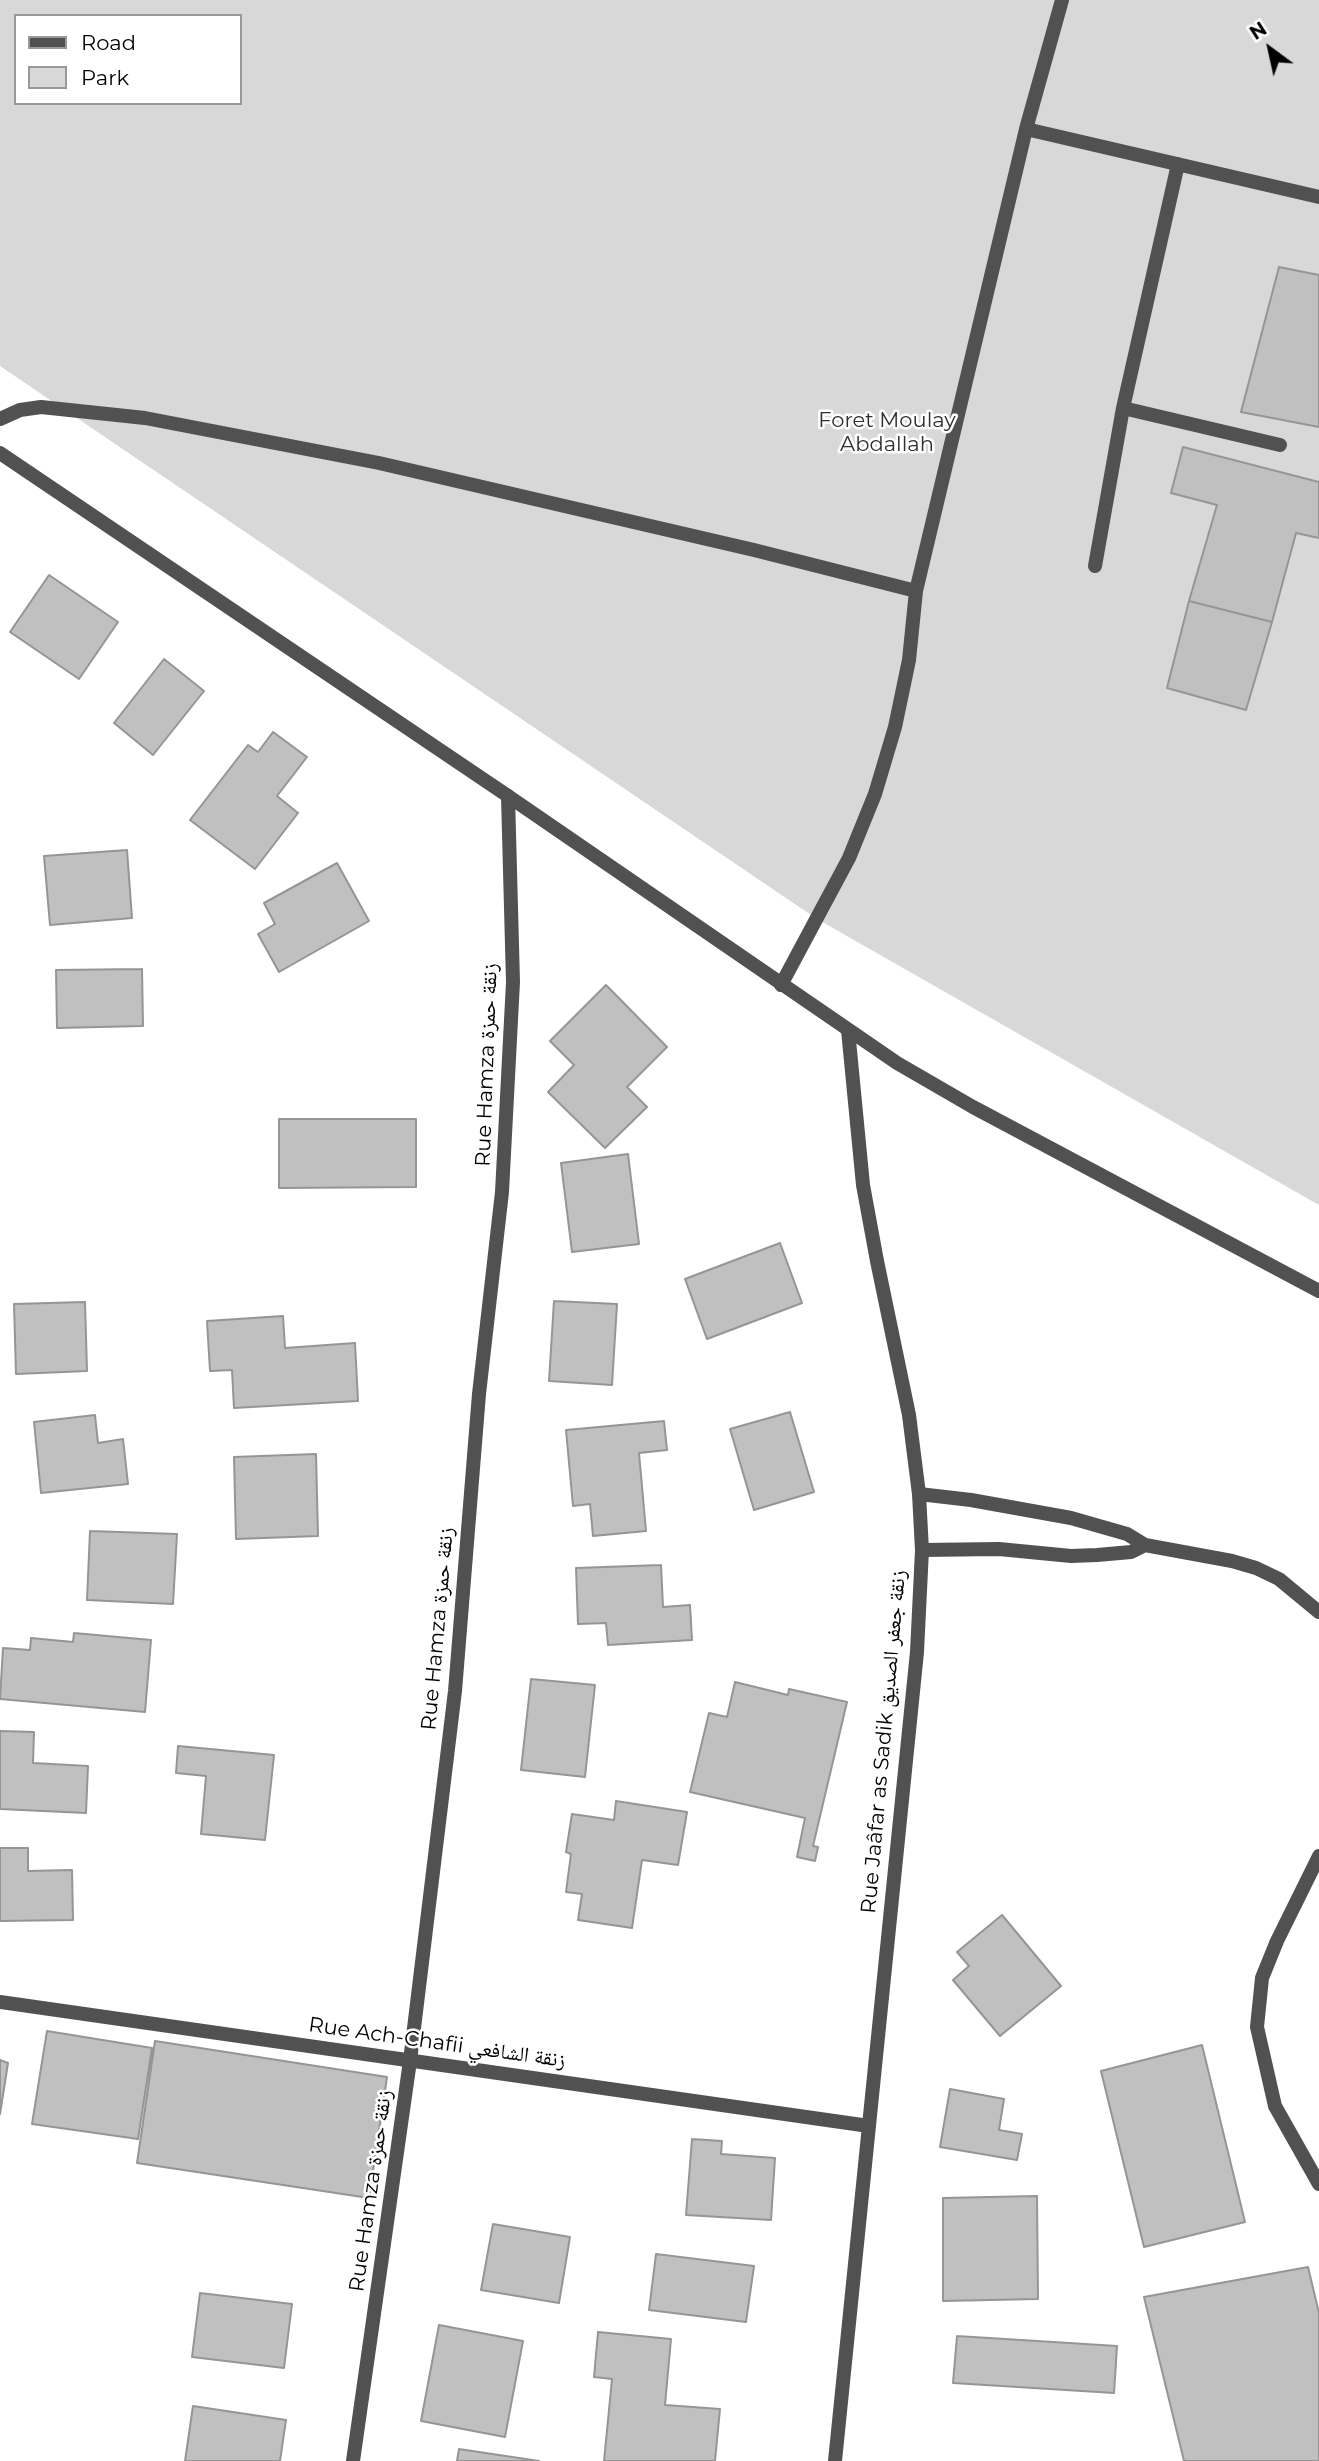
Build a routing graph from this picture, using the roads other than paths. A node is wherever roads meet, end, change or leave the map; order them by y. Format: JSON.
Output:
{"nodes":[{"id":1,"x":1062,"y":0,"type":"edge"},
{"id":2,"x":1026,"y":129,"type":"junction"},
{"id":3,"x":1178,"y":163,"type":"junction"},
{"id":4,"x":1319,"y":197,"type":"edge"},
{"id":5,"x":1123,"y":408,"type":"junction"},
{"id":6,"x":0,"y":419,"type":"edge"},
{"id":7,"x":1280,"y":445,"type":"dead end"},
{"id":8,"x":0,"y":453,"type":"edge"},
{"id":9,"x":1095,"y":566,"type":"dead end"},
{"id":10,"x":916,"y":591,"type":"junction"},
{"id":11,"x":508,"y":796,"type":"junction"},
{"id":12,"x":781,"y":985,"type":"junction"},
{"id":13,"x":848,"y":1030,"type":"junction"},
{"id":14,"x":1319,"y":1291,"type":"edge"},
{"id":15,"x":919,"y":1494,"type":"junction"},
{"id":16,"x":1144,"y":1545,"type":"junction"},
{"id":17,"x":922,"y":1550,"type":"junction"},
{"id":18,"x":1319,"y":1612,"type":"edge"},
{"id":19,"x":1319,"y":1856,"type":"edge"},
{"id":20,"x":0,"y":2002,"type":"edge"},
{"id":21,"x":410,"y":2061,"type":"junction"},
{"id":22,"x":869,"y":2126,"type":"junction"},
{"id":23,"x":1319,"y":2184,"type":"edge"},
{"id":24,"x":353,"y":2461,"type":"edge"},
{"id":25,"x":835,"y":2461,"type":"edge"}],
"edges":[{"from":1,"to":2,"type":"street"},
{"from":2,"to":3,"type":"street"},
{"from":2,"to":10,"type":"street"},
{"from":3,"to":4,"type":"street"},
{"from":3,"to":5,"type":"street"},
{"from":5,"to":7,"type":"street"},
{"from":5,"to":9,"type":"street"},
{"from":6,"to":10,"type":"street"},
{"from":8,"to":11,"type":"street"},
{"from":10,"to":12,"type":"street"},
{"from":11,"to":12,"type":"street"},
{"from":11,"to":21,"type":"street","name":"Rue Hamza زنقة حمزة"},
{"from":12,"to":13,"type":"street"},
{"from":13,"to":14,"type":"street"},
{"from":13,"to":15,"type":"street","name":"Rue Jaâfar as Sadik زنقة جعفر الصديق"},
{"from":15,"to":16,"type":"street"},
{"from":15,"to":17,"type":"street","name":"Rue Jaâfar as Sadik زنقة جعفر الصديق"},
{"from":16,"to":17,"type":"street"},
{"from":16,"to":18,"type":"street"},
{"from":17,"to":22,"type":"street","name":"Rue Jaâfar as Sadik زنقة جعفر الصديق"},
{"from":19,"to":23,"type":"street"},
{"from":20,"to":21,"type":"street","name":"Rue Ach-Chafii زنقة الشافعي"},
{"from":21,"to":22,"type":"street","name":"Rue Ach-Chafii زنقة الشافعي"},
{"from":21,"to":24,"type":"street","name":"Rue Hamza زنقة حمزة"},
{"from":22,"to":25,"type":"street","name":"Rue Jaâfar as Sadik زنقة جعفر الصديق"}]}
